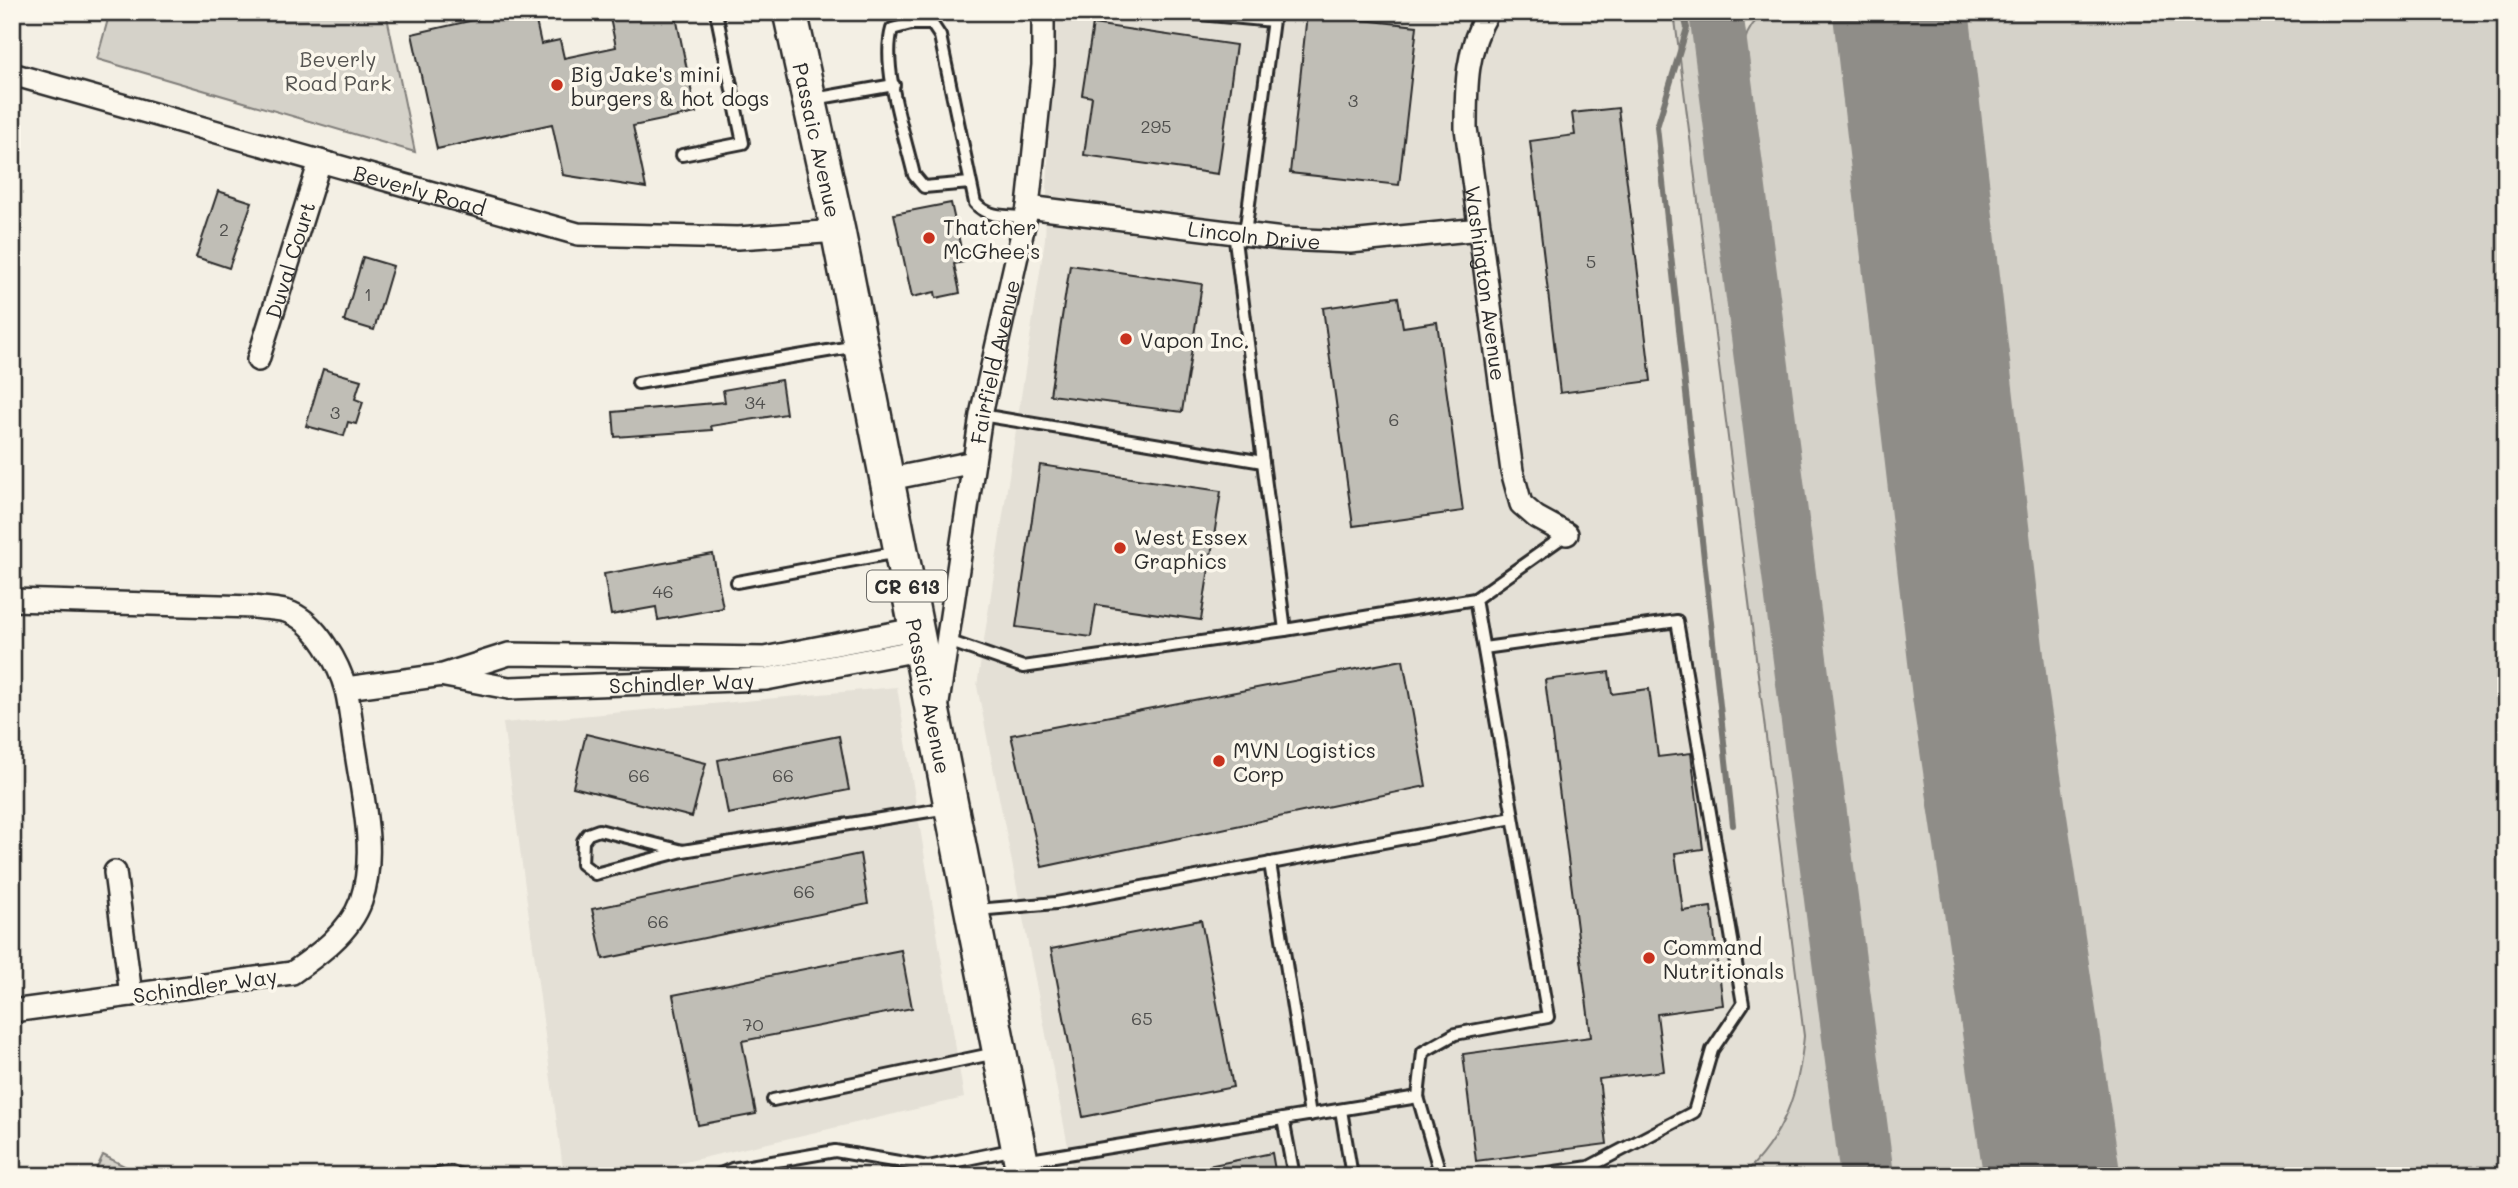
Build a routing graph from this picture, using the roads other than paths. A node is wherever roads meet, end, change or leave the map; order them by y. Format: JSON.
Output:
{"nodes":[{"id":1,"x":716,"y":12,"type":"edge"},
{"id":2,"x":790,"y":12,"type":"edge"},
{"id":3,"x":1043,"y":12,"type":"edge"},
{"id":4,"x":1179,"y":12,"type":"edge"},
{"id":5,"x":1488,"y":12,"type":"edge"},
{"id":6,"x":1274,"y":17,"type":"edge"},
{"id":7,"x":12,"y":74,"type":"edge"},
{"id":8,"x":894,"y":85,"type":"junction"},
{"id":9,"x":809,"y":100,"type":"junction"},
{"id":10,"x":682,"y":155,"type":"dead end"},
{"id":11,"x":320,"y":161,"type":"junction"},
{"id":12,"x":970,"y":183,"type":"junction"},
{"id":13,"x":1027,"y":212,"type":"junction"},
{"id":14,"x":1480,"y":229,"type":"junction"},
{"id":15,"x":838,"y":231,"type":"junction"},
{"id":16,"x":1240,"y":233,"type":"junction"},
{"id":17,"x":860,"y":345,"type":"junction"},
{"id":18,"x":258,"y":360,"type":"dead end"},
{"id":19,"x":638,"y":383,"type":"dead end"},
{"id":20,"x":981,"y":415,"type":"junction"},
{"id":21,"x":974,"y":461,"type":"junction"},
{"id":22,"x":1264,"y":462,"type":"junction"},
{"id":23,"x":885,"y":480,"type":"junction"},
{"id":24,"x":1567,"y":534,"type":"joint"},
{"id":25,"x":901,"y":552,"type":"junction"},
{"id":26,"x":737,"y":582,"type":"dead end"},
{"id":27,"x":1475,"y":598,"type":"junction"},
{"id":28,"x":12,"y":600,"type":"edge"},
{"id":29,"x":1285,"y":631,"type":"junction"},
{"id":30,"x":927,"y":640,"type":"junction"},
{"id":31,"x":1484,"y":649,"type":"junction"},
{"id":32,"x":443,"y":675,"type":"junction"},
{"id":33,"x":346,"y":688,"type":"junction"},
{"id":34,"x":950,"y":808,"type":"junction"},
{"id":35,"x":1513,"y":818,"type":"junction"},
{"id":36,"x":683,"y":851,"type":"junction"},
{"id":37,"x":1270,"y":863,"type":"junction"},
{"id":38,"x":115,"y":872,"type":"dead end"},
{"id":39,"x":971,"y":910,"type":"junction"},
{"id":40,"x":131,"y":995,"type":"junction"},
{"id":41,"x":12,"y":1011,"type":"edge"},
{"id":42,"x":999,"y":1052,"type":"junction"},
{"id":43,"x":1418,"y":1097,"type":"junction"},
{"id":44,"x":773,"y":1100,"type":"dead end"},
{"id":45,"x":1341,"y":1110,"type":"junction"},
{"id":46,"x":1310,"y":1115,"type":"junction"},
{"id":47,"x":1283,"y":1119,"type":"junction"},
{"id":48,"x":1021,"y":1162,"type":"edge"},
{"id":49,"x":928,"y":1171,"type":"edge"},
{"id":50,"x":430,"y":1175,"type":"edge"},
{"id":51,"x":464,"y":1176,"type":"edge"},
{"id":52,"x":716,"y":1176,"type":"edge"},
{"id":53,"x":1294,"y":1176,"type":"edge"},
{"id":54,"x":1352,"y":1176,"type":"edge"},
{"id":55,"x":1441,"y":1176,"type":"edge"},
{"id":56,"x":1528,"y":1176,"type":"edge"}],
"edges":[{"from":1,"to":10,"type":"lane"},
{"from":2,"to":9,"type":"main road","name":"Passaic Avenue","number":"CR 613"},
{"from":3,"to":13,"type":"street","name":"Fairfield Avenue"},
{"from":4,"to":6,"type":"lane"},
{"from":5,"to":14,"type":"street","name":"Washington Avenue"},
{"from":6,"to":16,"type":"lane"},
{"from":7,"to":11,"type":"street","name":"Beverly Road"},
{"from":8,"to":9,"type":"lane"},
{"from":8,"to":12,"type":"lane"},
{"from":8,"to":12,"type":"lane"},
{"from":9,"to":15,"type":"main road","name":"Passaic Avenue","number":"CR 613"},
{"from":11,"to":15,"type":"street","name":"Beverly Road"},
{"from":11,"to":18,"type":"street","name":"Duval Court"},
{"from":12,"to":13,"type":"lane"},
{"from":13,"to":16,"type":"street","name":"Lincoln Drive"},
{"from":13,"to":20,"type":"street","name":"Fairfield Avenue"},
{"from":14,"to":16,"type":"street","name":"Lincoln Drive"},
{"from":14,"to":24,"type":"street","name":"Washington Avenue"},
{"from":15,"to":17,"type":"main road","name":"Passaic Avenue","number":"CR 613"},
{"from":16,"to":22,"type":"lane"},
{"from":17,"to":19,"type":"lane"},
{"from":17,"to":23,"type":"main road","name":"Passaic Avenue","number":"CR 613"},
{"from":20,"to":21,"type":"street","name":"Fairfield Avenue"},
{"from":20,"to":22,"type":"lane"},
{"from":21,"to":23,"type":"street","name":"Fairfield Avenue"},
{"from":21,"to":30,"type":"street","name":"Fairfield Avenue"},
{"from":22,"to":29,"type":"lane"},
{"from":23,"to":25,"type":"main road","name":"Passaic Avenue","number":"CR 613"},
{"from":24,"to":27,"type":"lane"},
{"from":25,"to":26,"type":"lane"},
{"from":25,"to":30,"type":"main road","name":"Passaic Avenue","number":"CR 613"},
{"from":27,"to":29,"type":"lane"},
{"from":27,"to":31,"type":"lane"},
{"from":28,"to":33,"type":"street","name":"Schindler Way"},
{"from":29,"to":30,"type":"lane"},
{"from":30,"to":32,"type":"street","name":"Schindler Way"},
{"from":30,"to":32,"type":"street","name":"Schindler Way"},
{"from":30,"to":34,"type":"main road","name":"Passaic Avenue","number":"CR 613"},
{"from":31,"to":35,"type":"lane"},
{"from":31,"to":56,"type":"lane"},
{"from":32,"to":33,"type":"street","name":"Schindler Way"},
{"from":33,"to":40,"type":"street","name":"Schindler Way"},
{"from":34,"to":36,"type":"lane"},
{"from":34,"to":39,"type":"main road","name":"Passaic Avenue","number":"CR 613"},
{"from":35,"to":37,"type":"lane"},
{"from":35,"to":43,"type":"lane"},
{"from":36,"to":36,"type":"lane"},
{"from":37,"to":39,"type":"lane"},
{"from":37,"to":46,"type":"lane"},
{"from":38,"to":40,"type":"street"},
{"from":39,"to":42,"type":"main road","name":"Passaic Avenue","number":"CR 613"},
{"from":40,"to":41,"type":"street","name":"Schindler Way"},
{"from":42,"to":44,"type":"lane"},
{"from":42,"to":48,"type":"main road","name":"Passaic Avenue","number":"CR 613"},
{"from":43,"to":45,"type":"lane"},
{"from":43,"to":55,"type":"lane"},
{"from":45,"to":46,"type":"lane"},
{"from":45,"to":54,"type":"lane"},
{"from":46,"to":47,"type":"lane"},
{"from":47,"to":48,"type":"lane"},
{"from":47,"to":53,"type":"lane"},
{"from":48,"to":49,"type":"lane"},
{"from":49,"to":52,"type":"lane"},
{"from":50,"to":51,"type":"lane"}]}
